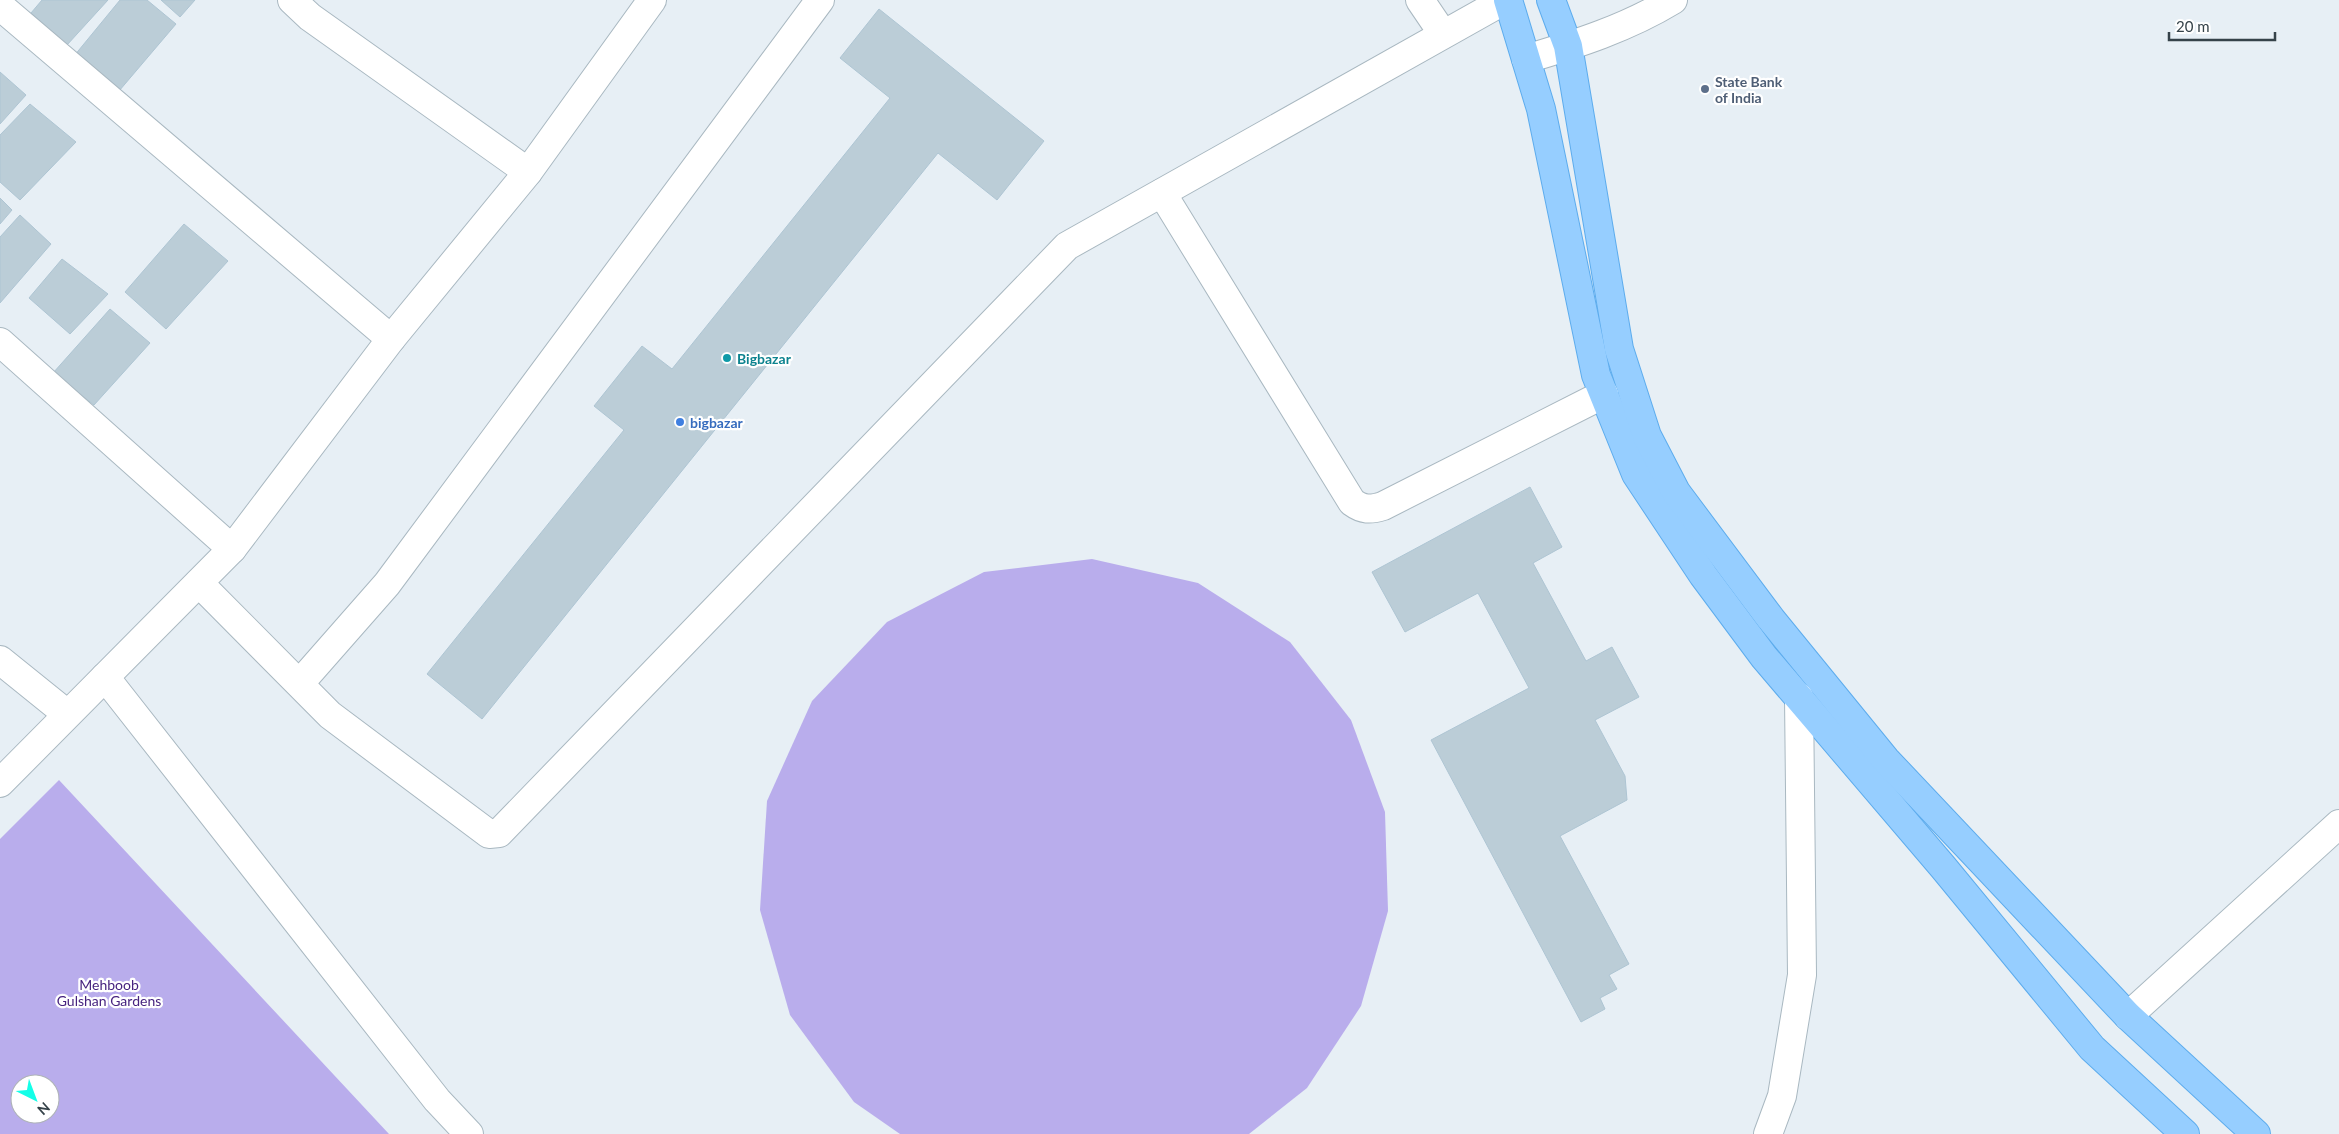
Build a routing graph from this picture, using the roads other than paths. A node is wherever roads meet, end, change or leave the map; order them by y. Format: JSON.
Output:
{"nodes":[{"id":1,"x":292,"y":0,"type":"edge"},
{"id":2,"x":652,"y":0,"type":"edge"},
{"id":3,"x":820,"y":0,"type":"edge"},
{"id":4,"x":1420,"y":0,"type":"edge"},
{"id":5,"x":1506,"y":0,"type":"edge"},
{"id":6,"x":1551,"y":0,"type":"edge"},
{"id":7,"x":1673,"y":0,"type":"edge"},
{"id":8,"x":0,"y":6,"type":"edge"},
{"id":9,"x":1443,"y":34,"type":"junction"},
{"id":10,"x":1568,"y":46,"type":"junction"},
{"id":11,"x":1526,"y":59,"type":"junction"},
{"id":12,"x":528,"y":172,"type":"junction"},
{"id":13,"x":1162,"y":193,"type":"junction"},
{"id":14,"x":391,"y":339,"type":"junction"},
{"id":15,"x":0,"y":342,"type":"edge"},
{"id":16,"x":1604,"y":394,"type":"junction"},
{"id":17,"x":232,"y":549,"type":"junction"},
{"id":18,"x":198,"y":583,"type":"junction"},
{"id":19,"x":0,"y":660,"type":"edge"},
{"id":20,"x":105,"y":676,"type":"junction"},
{"id":21,"x":300,"y":683,"type":"junction"},
{"id":22,"x":1799,"y":697,"type":"junction"},
{"id":23,"x":67,"y":714,"type":"junction"},
{"id":24,"x":0,"y":784,"type":"edge"},
{"id":25,"x":2339,"y":824,"type":"edge"},
{"id":26,"x":2128,"y":1016,"type":"junction"},
{"id":27,"x":2179,"y":1133,"type":"edge"},
{"id":28,"x":469,"y":1134,"type":"edge"},
{"id":29,"x":1768,"y":1134,"type":"edge"},
{"id":30,"x":2256,"y":1134,"type":"edge"}],
"edges":[{"from":1,"to":12,"type":"street"},
{"from":2,"to":12,"type":"street"},
{"from":3,"to":21,"type":"street"},
{"from":4,"to":9,"type":"street"},
{"from":5,"to":9,"type":"street"},
{"from":5,"to":11,"type":"main road"},
{"from":6,"to":10,"type":"main road"},
{"from":7,"to":10,"type":"street"},
{"from":8,"to":14,"type":"street"},
{"from":9,"to":13,"type":"street"},
{"from":10,"to":11,"type":"street"},
{"from":10,"to":26,"type":"main road"},
{"from":11,"to":16,"type":"main road"},
{"from":12,"to":14,"type":"street"},
{"from":13,"to":16,"type":"street"},
{"from":13,"to":21,"type":"street"},
{"from":14,"to":17,"type":"street"},
{"from":15,"to":17,"type":"street"},
{"from":16,"to":22,"type":"main road"},
{"from":17,"to":18,"type":"street"},
{"from":18,"to":20,"type":"street"},
{"from":18,"to":21,"type":"street"},
{"from":19,"to":23,"type":"street"},
{"from":20,"to":23,"type":"street"},
{"from":20,"to":28,"type":"street"},
{"from":22,"to":27,"type":"main road"},
{"from":22,"to":29,"type":"street"},
{"from":23,"to":24,"type":"street"},
{"from":25,"to":26,"type":"street"},
{"from":26,"to":30,"type":"main road"}]}
